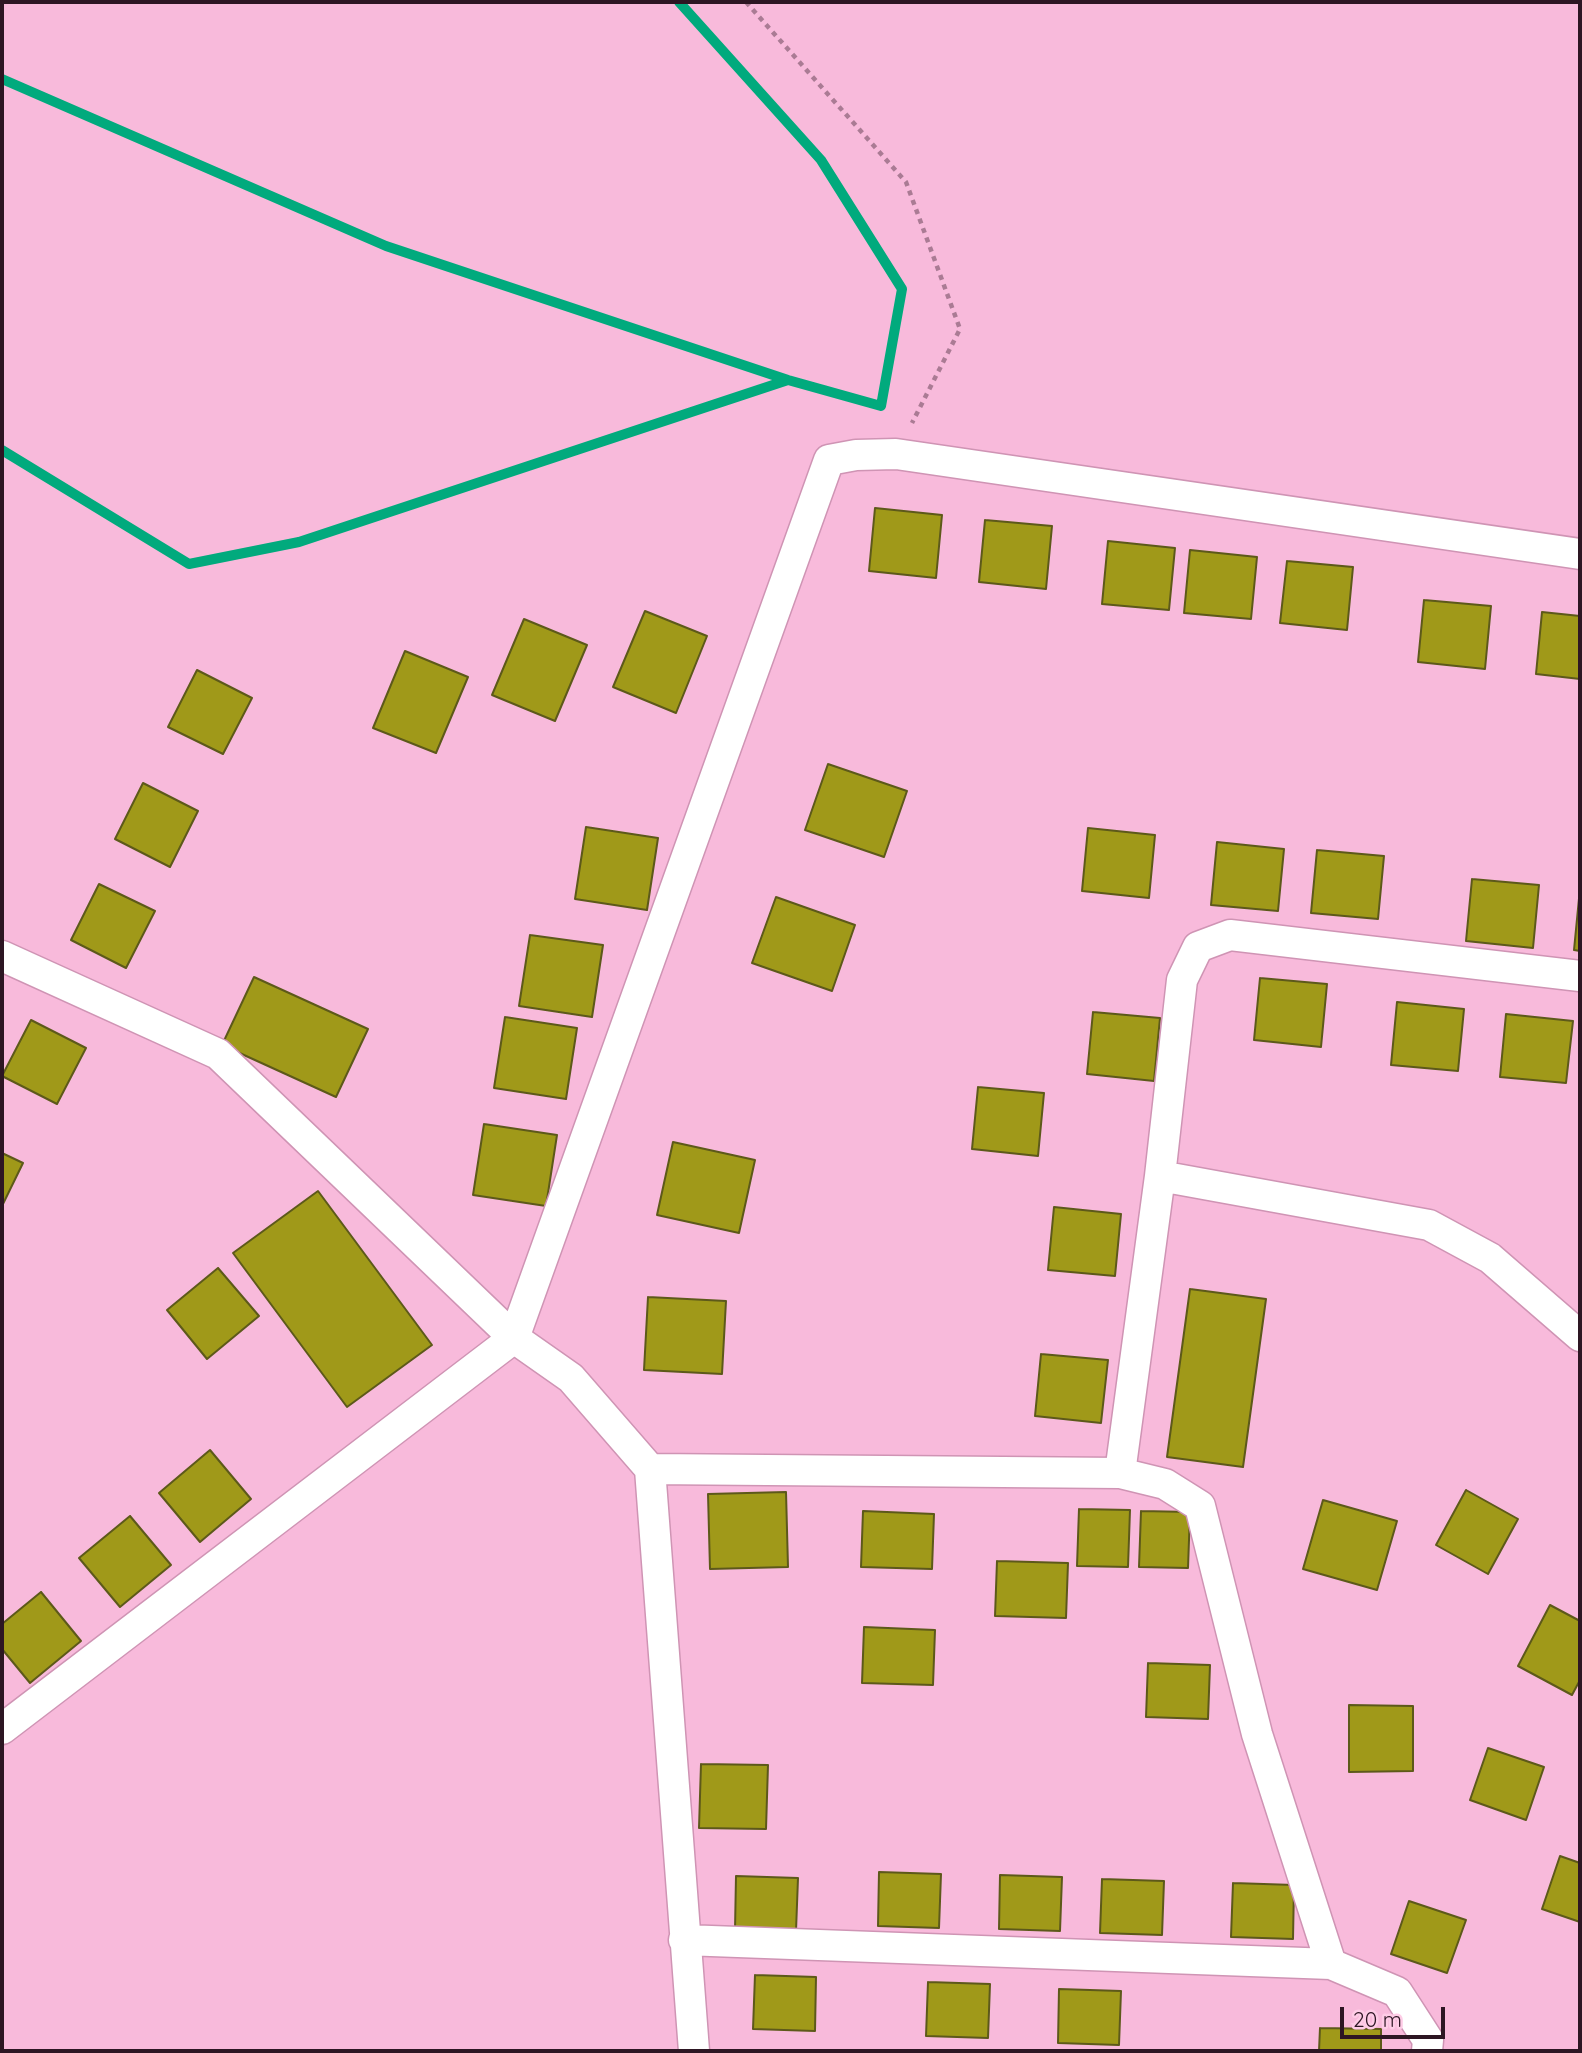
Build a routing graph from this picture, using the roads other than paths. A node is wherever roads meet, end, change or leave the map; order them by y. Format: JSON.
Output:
{"nodes":[{"id":1,"x":1580,"y":554,"type":"edge"},
{"id":2,"x":2,"y":956,"type":"edge"},
{"id":3,"x":1580,"y":976,"type":"edge"},
{"id":4,"x":1160,"y":1176,"type":"junction"},
{"id":5,"x":1580,"y":1336,"type":"edge"},
{"id":6,"x":514,"y":1338,"type":"junction"},
{"id":7,"x":650,"y":1469,"type":"junction"},
{"id":8,"x":1120,"y":1473,"type":"junction"},
{"id":9,"x":2,"y":1729,"type":"edge"},
{"id":10,"x":684,"y":1940,"type":"junction"},
{"id":11,"x":1331,"y":1964,"type":"junction"},
{"id":12,"x":694,"y":2051,"type":"edge"},
{"id":13,"x":1427,"y":2051,"type":"edge"}],
"edges":[{"from":1,"to":6,"type":"street"},
{"from":2,"to":6,"type":"street"},
{"from":3,"to":4,"type":"street"},
{"from":4,"to":5,"type":"street"},
{"from":4,"to":8,"type":"street"},
{"from":6,"to":7,"type":"street"},
{"from":6,"to":9,"type":"street"},
{"from":7,"to":8,"type":"street"},
{"from":7,"to":10,"type":"street"},
{"from":8,"to":11,"type":"street"},
{"from":10,"to":11,"type":"street"},
{"from":10,"to":12,"type":"street"},
{"from":11,"to":13,"type":"street"}]}
